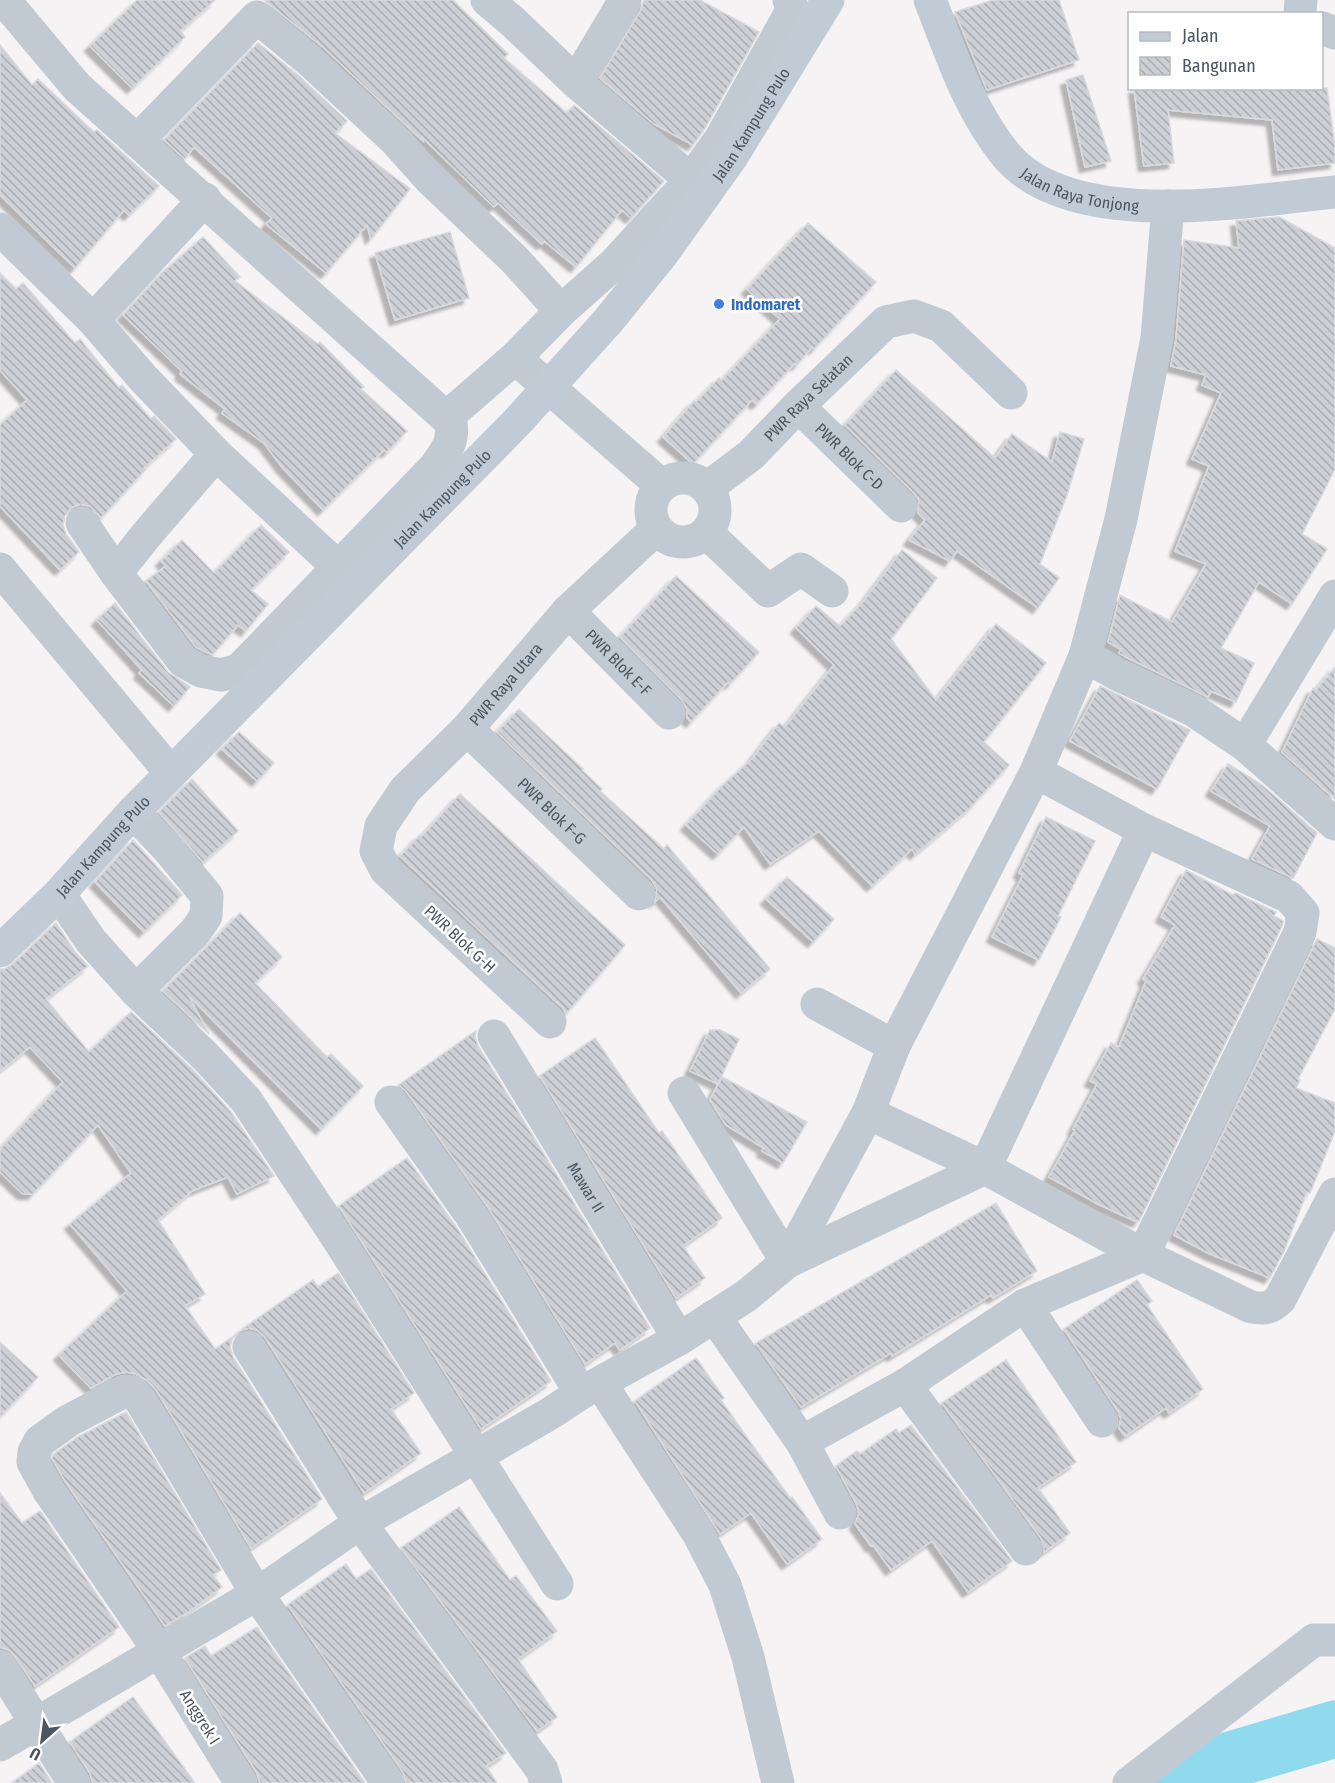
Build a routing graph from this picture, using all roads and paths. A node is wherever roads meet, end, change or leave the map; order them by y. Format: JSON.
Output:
{"nodes":[{"id":1,"x":4,"y":0,"type":"edge"},
{"id":2,"x":487,"y":0,"type":"edge"},
{"id":3,"x":625,"y":0,"type":"edge"},
{"id":4,"x":789,"y":0,"type":"edge"},
{"id":5,"x":828,"y":0,"type":"edge"},
{"id":6,"x":930,"y":0,"type":"edge"},
{"id":7,"x":265,"y":9,"type":"edge"},
{"id":8,"x":576,"y":82,"type":"junction"},
{"id":9,"x":137,"y":141,"type":"junction"},
{"id":10,"x":691,"y":180,"type":"junction"},
{"id":11,"x":1335,"y":192,"type":"edge"},
{"id":12,"x":205,"y":200,"type":"junction"},
{"id":13,"x":1168,"y":206,"type":"junction"},
{"id":14,"x":0,"y":230,"type":"edge"},
{"id":15,"x":561,"y":311,"type":"junction"},
{"id":16,"x":93,"y":320,"type":"junction"},
{"id":17,"x":515,"y":358,"type":"junction"},
{"id":18,"x":549,"y":388,"type":"junction"},
{"id":19,"x":1011,"y":393,"type":"dead end"},
{"id":20,"x":798,"y":406,"type":"junction"},
{"id":21,"x":447,"y":417,"type":"junction"},
{"id":22,"x":216,"y":454,"type":"junction"},
{"id":23,"x":661,"y":485,"type":"junction"},
{"id":24,"x":707,"y":488,"type":"junction"},
{"id":25,"x":901,"y":506,"type":"dead end"},
{"id":26,"x":82,"y":523,"type":"dead end"},
{"id":27,"x":656,"y":529,"type":"junction"},
{"id":28,"x":707,"y":533,"type":"junction"},
{"id":29,"x":338,"y":567,"type":"junction"},
{"id":30,"x":0,"y":569,"type":"edge"},
{"id":31,"x":116,"y":573,"type":"junction"},
{"id":32,"x":832,"y":591,"type":"dead end"},
{"id":33,"x":1335,"y":596,"type":"edge"},
{"id":34,"x":568,"y":611,"type":"junction"},
{"id":35,"x":1085,"y":656,"type":"junction"},
{"id":36,"x":669,"y":713,"type":"dead end"},
{"id":37,"x":467,"y":729,"type":"junction"},
{"id":38,"x":1245,"y":745,"type":"junction"},
{"id":39,"x":1036,"y":772,"type":"junction"},
{"id":40,"x":171,"y":773,"type":"junction"},
{"id":41,"x":133,"y":812,"type":"junction"},
{"id":42,"x":1335,"y":824,"type":"edge"},
{"id":43,"x":1144,"y":831,"type":"junction"},
{"id":44,"x":376,"y":851,"type":"joint"},
{"id":45,"x":59,"y":894,"type":"junction"},
{"id":46,"x":639,"y":894,"type":"dead end"},
{"id":47,"x":0,"y":951,"type":"edge"},
{"id":48,"x":136,"y":991,"type":"junction"},
{"id":49,"x":816,"y":1004,"type":"dead end"},
{"id":50,"x":550,"y":1023,"type":"dead end"},
{"id":51,"x":494,"y":1036,"type":"dead end"},
{"id":52,"x":894,"y":1046,"type":"junction"},
{"id":53,"x":684,"y":1093,"type":"dead end"},
{"id":54,"x":391,"y":1102,"type":"dead end"},
{"id":55,"x":868,"y":1113,"type":"junction"},
{"id":56,"x":985,"y":1168,"type":"junction"},
{"id":57,"x":1335,"y":1194,"type":"edge"},
{"id":58,"x":1143,"y":1254,"type":"junction"},
{"id":59,"x":787,"y":1262,"type":"junction"},
{"id":60,"x":1025,"y":1305,"type":"junction"},
{"id":61,"x":714,"y":1316,"type":"junction"},
{"id":62,"x":679,"y":1339,"type":"junction"},
{"id":63,"x":249,"y":1347,"type":"dead end"},
{"id":64,"x":906,"y":1385,"type":"junction"},
{"id":65,"x":591,"y":1389,"type":"junction"},
{"id":66,"x":1102,"y":1421,"type":"dead end"},
{"id":67,"x":802,"y":1442,"type":"junction"},
{"id":68,"x":475,"y":1455,"type":"junction"},
{"id":69,"x":840,"y":1513,"type":"dead end"},
{"id":70,"x":360,"y":1523,"type":"junction"},
{"id":71,"x":1026,"y":1549,"type":"dead end"},
{"id":72,"x":557,"y":1584,"type":"dead end"},
{"id":73,"x":257,"y":1594,"type":"junction"},
{"id":74,"x":1335,"y":1640,"type":"edge"},
{"id":75,"x":159,"y":1652,"type":"junction"},
{"id":76,"x":0,"y":1666,"type":"edge"},
{"id":77,"x":36,"y":1725,"type":"junction"},
{"id":78,"x":0,"y":1745,"type":"edge"},
{"id":79,"x":74,"y":1783,"type":"edge"},
{"id":80,"x":241,"y":1783,"type":"edge"},
{"id":81,"x":388,"y":1783,"type":"edge"},
{"id":82,"x":546,"y":1783,"type":"edge"},
{"id":83,"x":778,"y":1783,"type":"edge"},
{"id":84,"x":1130,"y":1783,"type":"edge"}],
"edges":[{"from":1,"to":9,"type":"street"},
{"from":2,"to":8,"type":"street"},
{"from":3,"to":8,"type":"street"},
{"from":4,"to":10,"type":"street"},
{"from":5,"to":18,"type":"street","name":"Jalan Kampung Pulo"},
{"from":6,"to":13,"type":"street","name":"Jalan Raya Tonjong"},
{"from":7,"to":9,"type":"street"},
{"from":7,"to":15,"type":"street"},
{"from":8,"to":10,"type":"street"},
{"from":9,"to":12,"type":"street"},
{"from":10,"to":15,"type":"street"},
{"from":11,"to":13,"type":"street","name":"Jalan Raya Tonjong"},
{"from":12,"to":16,"type":"street"},
{"from":12,"to":21,"type":"street"},
{"from":13,"to":35,"type":"street"},
{"from":14,"to":16,"type":"street"},
{"from":15,"to":17,"type":"street"},
{"from":16,"to":22,"type":"street"},
{"from":17,"to":18,"type":"street"},
{"from":17,"to":21,"type":"street"},
{"from":18,"to":23,"type":"street"},
{"from":18,"to":40,"type":"street","name":"Jalan Kampung Pulo"},
{"from":19,"to":20,"type":"street","name":"PWR Raya Selatan"},
{"from":20,"to":24,"type":"street","name":"PWR Raya Selatan"},
{"from":20,"to":25,"type":"street","name":"PWR Blok C-D"},
{"from":21,"to":29,"type":"street"},
{"from":22,"to":29,"type":"street"},
{"from":22,"to":31,"type":"street"},
{"from":23,"to":24,"type":"street"},
{"from":23,"to":27,"type":"street"},
{"from":24,"to":28,"type":"street"},
{"from":26,"to":31,"type":"street"},
{"from":27,"to":28,"type":"street"},
{"from":27,"to":34,"type":"street","name":"PWR Raya Utara"},
{"from":28,"to":32,"type":"street"},
{"from":29,"to":31,"type":"street"},
{"from":30,"to":40,"type":"street"},
{"from":33,"to":38,"type":"street"},
{"from":34,"to":36,"type":"street","name":"PWR Blok E-F"},
{"from":34,"to":37,"type":"street","name":"PWR Raya Utara"},
{"from":35,"to":38,"type":"street"},
{"from":35,"to":39,"type":"street"},
{"from":37,"to":44,"type":"street","name":"PWR Raya Utara"},
{"from":37,"to":46,"type":"street","name":"PWR Blok F-G"},
{"from":38,"to":42,"type":"street"},
{"from":39,"to":43,"type":"street"},
{"from":39,"to":52,"type":"street"},
{"from":40,"to":41,"type":"street","name":"Jalan Kampung Pulo"},
{"from":41,"to":45,"type":"street","name":"Jalan Kampung Pulo"},
{"from":41,"to":48,"type":"street"},
{"from":43,"to":56,"type":"street"},
{"from":43,"to":58,"type":"street"},
{"from":44,"to":50,"type":"street","name":"PWR Blok G-H"},
{"from":45,"to":47,"type":"street","name":"Jalan Kampung Pulo"},
{"from":45,"to":48,"type":"street"},
{"from":48,"to":68,"type":"street"},
{"from":49,"to":52,"type":"street"},
{"from":51,"to":62,"type":"street","name":"Mawar II"},
{"from":52,"to":55,"type":"street"},
{"from":53,"to":59,"type":"street"},
{"from":54,"to":65,"type":"street"},
{"from":55,"to":56,"type":"street"},
{"from":55,"to":59,"type":"street"},
{"from":56,"to":58,"type":"street"},
{"from":56,"to":59,"type":"street"},
{"from":57,"to":58,"type":"street"},
{"from":58,"to":60,"type":"street"},
{"from":59,"to":61,"type":"street"},
{"from":60,"to":64,"type":"street"},
{"from":60,"to":66,"type":"street"},
{"from":61,"to":62,"type":"street"},
{"from":61,"to":67,"type":"street"},
{"from":62,"to":65,"type":"street"},
{"from":63,"to":70,"type":"street"},
{"from":64,"to":67,"type":"street"},
{"from":64,"to":71,"type":"street"},
{"from":65,"to":68,"type":"street"},
{"from":65,"to":83,"type":"street"},
{"from":67,"to":69,"type":"street"},
{"from":68,"to":70,"type":"street"},
{"from":68,"to":72,"type":"street"},
{"from":70,"to":73,"type":"street"},
{"from":70,"to":82,"type":"street"},
{"from":73,"to":75,"type":"street"},
{"from":73,"to":75,"type":"street","name":"Anggrek I"},
{"from":73,"to":81,"type":"street"},
{"from":74,"to":84,"type":"street"},
{"from":75,"to":77,"type":"street"},
{"from":75,"to":80,"type":"street","name":"Anggrek I"},
{"from":76,"to":77,"type":"street"},
{"from":77,"to":78,"type":"street"},
{"from":77,"to":79,"type":"street"}]}
